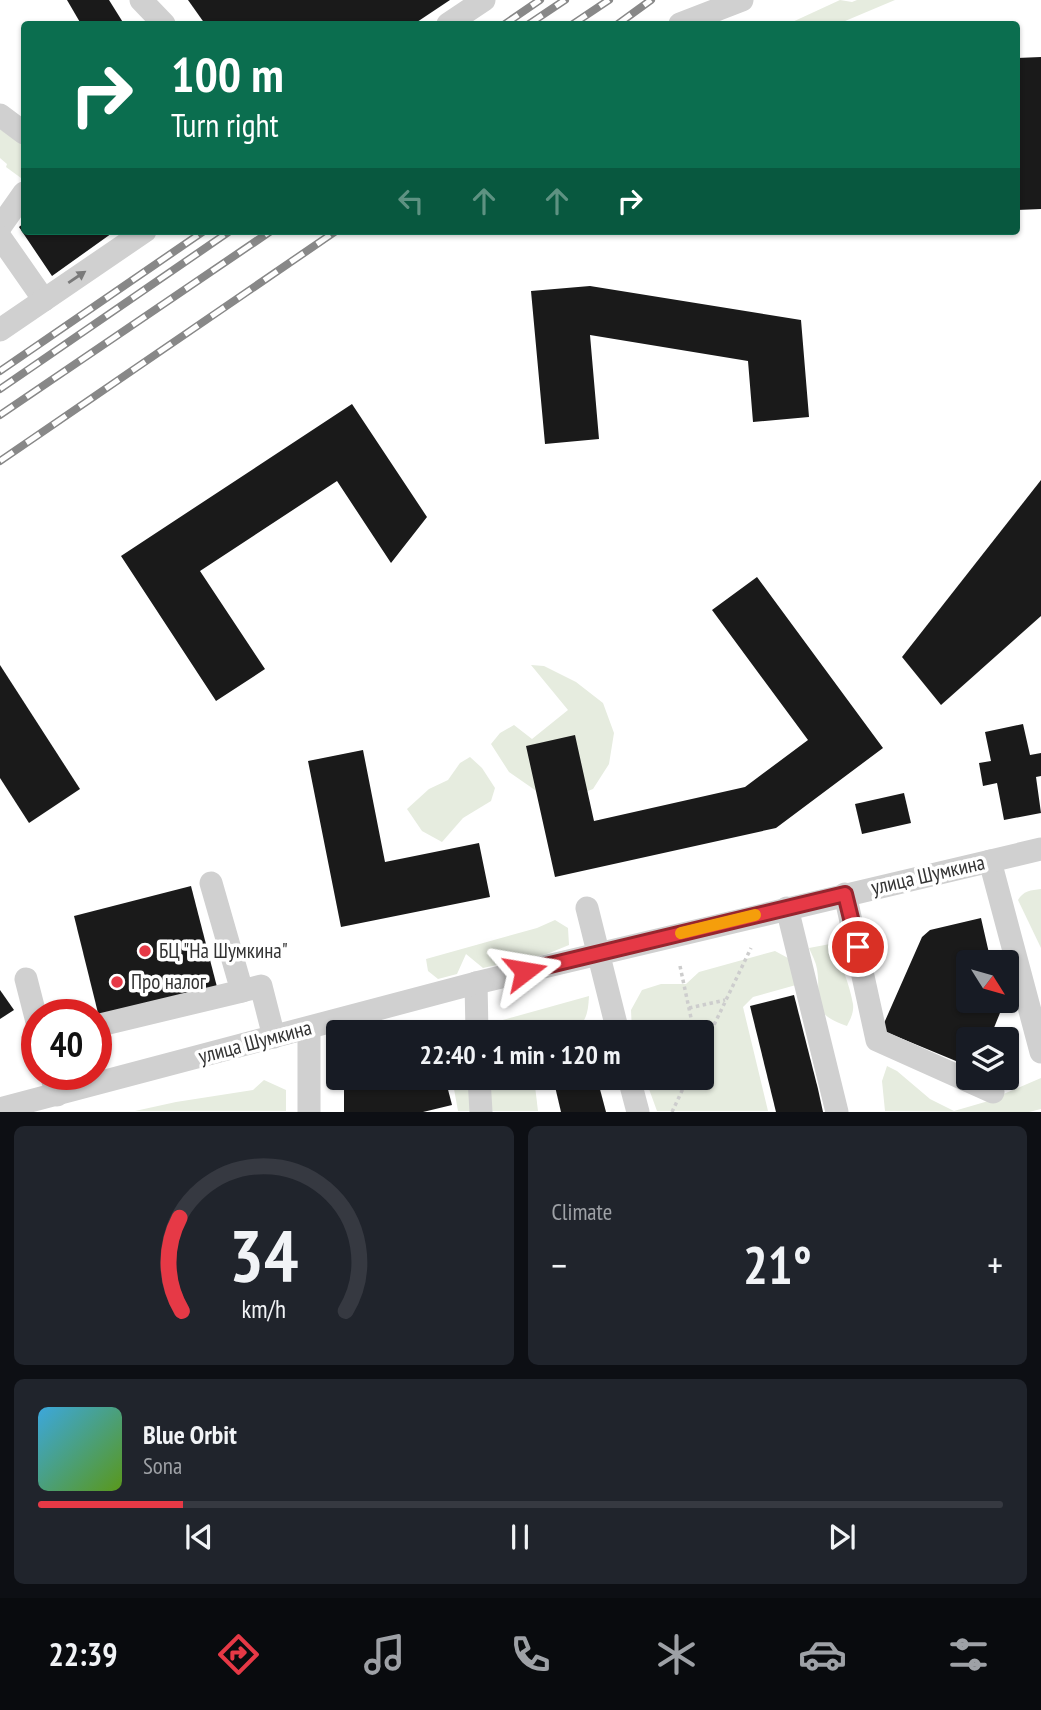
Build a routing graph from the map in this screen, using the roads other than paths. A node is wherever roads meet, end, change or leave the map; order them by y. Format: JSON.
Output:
{"nodes":[{"id":1,"x":141,"y":0,"type":"edge"},
{"id":2,"x":160,"y":0,"type":"edge"},
{"id":3,"x":484,"y":0,"type":"edge"},
{"id":4,"x":743,"y":0,"type":"edge"},
{"id":5,"x":161,"y":21,"type":"edge"},
{"id":6,"x":169,"y":21,"type":"edge"},
{"id":7,"x":452,"y":21,"type":"edge"},
{"id":8,"x":688,"y":21,"type":"edge"},
{"id":9,"x":0,"y":116,"type":"edge"},
{"id":10,"x":21,"y":131,"type":"edge"},
{"id":11,"x":21,"y":197,"type":"edge"},
{"id":12,"x":0,"y":227,"type":"edge"},
{"id":13,"x":139,"y":235,"type":"edge"},
{"id":14,"x":0,"y":237,"type":"edge"},
{"id":15,"x":44,"y":300,"type":"junction"},
{"id":16,"x":0,"y":330,"type":"edge"},
{"id":17,"x":1041,"y":849,"type":"edge"},
{"id":18,"x":990,"y":861,"type":"junction"},
{"id":19,"x":211,"y":883,"type":"dead end"},
{"id":20,"x":845,"y":894,"type":"junction"},
{"id":21,"x":587,"y":908,"type":"dead end"},
{"id":22,"x":787,"y":908,"type":"junction"},
{"id":23,"x":598,"y":953,"type":"junction"},
{"id":24,"x":26,"y":979,"type":"dead end"},
{"id":25,"x":476,"y":983,"type":"junction"},
{"id":26,"x":242,"y":991,"type":"junction"},
{"id":27,"x":31,"y":999,"type":"edge"},
{"id":28,"x":477,"y":1020,"type":"edge"},
{"id":29,"x":615,"y":1020,"type":"edge"},
{"id":30,"x":112,"y":1022,"type":"edge"},
{"id":31,"x":309,"y":1028,"type":"junction"},
{"id":32,"x":274,"y":1037,"type":"junction"},
{"id":33,"x":1041,"y":1052,"type":"edge"},
{"id":34,"x":112,"y":1072,"type":"edge"},
{"id":35,"x":43,"y":1090,"type":"edge"},
{"id":36,"x":480,"y":1090,"type":"edge"},
{"id":37,"x":632,"y":1090,"type":"edge"},
{"id":38,"x":993,"y":1092,"type":"dead end"},
{"id":39,"x":0,"y":1109,"type":"edge"},
{"id":40,"x":309,"y":1111,"type":"edge"},
{"id":41,"x":481,"y":1111,"type":"edge"},
{"id":42,"x":638,"y":1111,"type":"edge"},
{"id":43,"x":837,"y":1111,"type":"edge"}],
"edges":[{"from":1,"to":5,"type":"street"},
{"from":2,"to":6,"type":"street"},
{"from":3,"to":7,"type":"street"},
{"from":4,"to":8,"type":"street"},
{"from":9,"to":10,"type":"street"},
{"from":11,"to":12,"type":"street"},
{"from":15,"to":13,"type":"street","one_way":true},
{"from":14,"to":15,"type":"street"},
{"from":15,"to":16,"type":"street"},
{"from":17,"to":18,"type":"street","name":"улица Шумкина"},
{"from":18,"to":20,"type":"street","name":"улица Шумкина"},
{"from":18,"to":33,"type":"street"},
{"from":19,"to":26,"type":"street"},
{"from":20,"to":22,"type":"street","name":"улица Шумкина"},
{"from":20,"to":38,"type":"street"},
{"from":21,"to":23,"type":"street"},
{"from":22,"to":23,"type":"street","name":"улица Шумкина"},
{"from":22,"to":43,"type":"street"},
{"from":23,"to":25,"type":"street","name":"улица Шумкина"},
{"from":23,"to":29,"type":"street"},
{"from":24,"to":27,"type":"street"},
{"from":25,"to":28,"type":"street"},
{"from":25,"to":31,"type":"street","name":"улица Шумкина"},
{"from":26,"to":30,"type":"street"},
{"from":26,"to":32,"type":"street"},
{"from":31,"to":32,"type":"street","name":"улица Шумкина"},
{"from":31,"to":40,"type":"street"},
{"from":32,"to":34,"type":"street","name":"улица Шумкина"},
{"from":35,"to":39,"type":"street","name":"улица Шумкина"},
{"from":36,"to":41,"type":"street"},
{"from":37,"to":42,"type":"street"}]}
